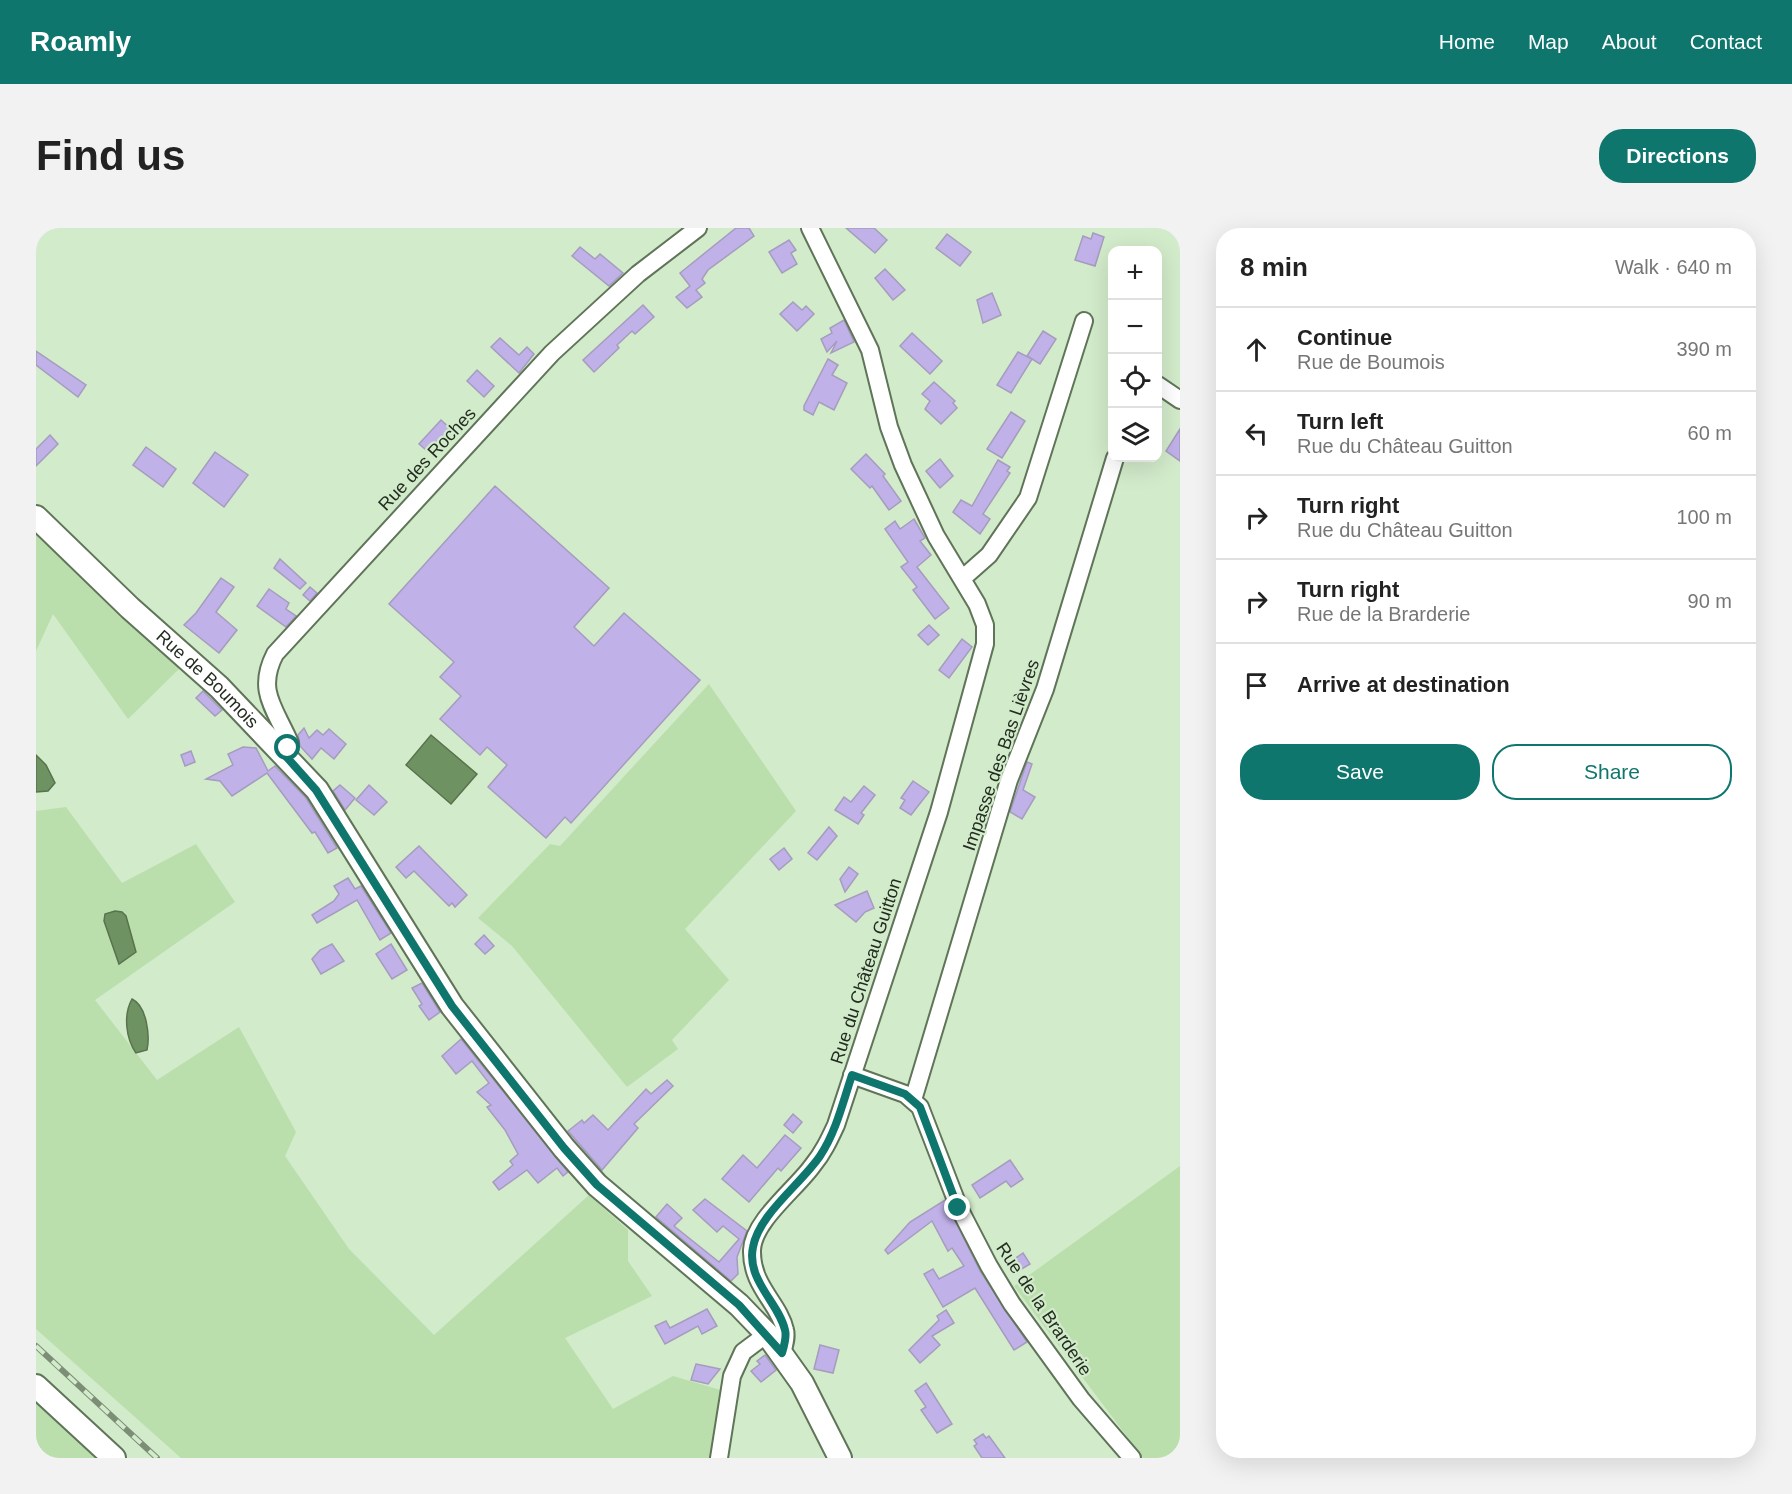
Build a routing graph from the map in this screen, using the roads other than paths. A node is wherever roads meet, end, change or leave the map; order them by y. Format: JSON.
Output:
{"nodes":[{"id":1,"x":698,"y":228,"type":"edge"},
{"id":2,"x":810,"y":228,"type":"edge"},
{"id":3,"x":1084,"y":321,"type":"dead end"},
{"id":4,"x":1162,"y":388,"type":"edge"},
{"id":5,"x":1180,"y":400,"type":"edge"},
{"id":6,"x":1114,"y":462,"type":"edge"},
{"id":7,"x":36,"y":517,"type":"edge"},
{"id":8,"x":963,"y":578,"type":"junction"},
{"id":9,"x":283,"y":753,"type":"junction"},
{"id":10,"x":852,"y":1075,"type":"junction"},
{"id":11,"x":913,"y":1100,"type":"junction"},
{"id":12,"x":775,"y":1344,"type":"junction"},
{"id":13,"x":36,"y":1386,"type":"edge"},
{"id":14,"x":114,"y":1458,"type":"edge"},
{"id":15,"x":719,"y":1458,"type":"edge"},
{"id":16,"x":840,"y":1458,"type":"edge"},
{"id":17,"x":1132,"y":1458,"type":"edge"}],
"edges":[{"from":1,"to":9,"type":"street","name":"Rue des Roches"},
{"from":2,"to":8,"type":"street","name":"Rue du Château Guitton"},
{"from":3,"to":8,"type":"street"},
{"from":4,"to":5,"type":"street"},
{"from":6,"to":11,"type":"street","name":"Impasse des Bas Lièvres"},
{"from":7,"to":9,"type":"street","name":"Rue de Boumois"},
{"from":8,"to":10,"type":"street","name":"Rue du Château Guitton"},
{"from":9,"to":12,"type":"street","name":"Rue de Boumois"},
{"from":10,"to":11,"type":"street"},
{"from":10,"to":12,"type":"street","name":"Rue du Château Guitton"},
{"from":11,"to":17,"type":"street","name":"Rue de la Brarderie"},
{"from":12,"to":15,"type":"street"},
{"from":12,"to":16,"type":"street","name":"Rue de Boumois"},
{"from":13,"to":14,"type":"street"}]}
